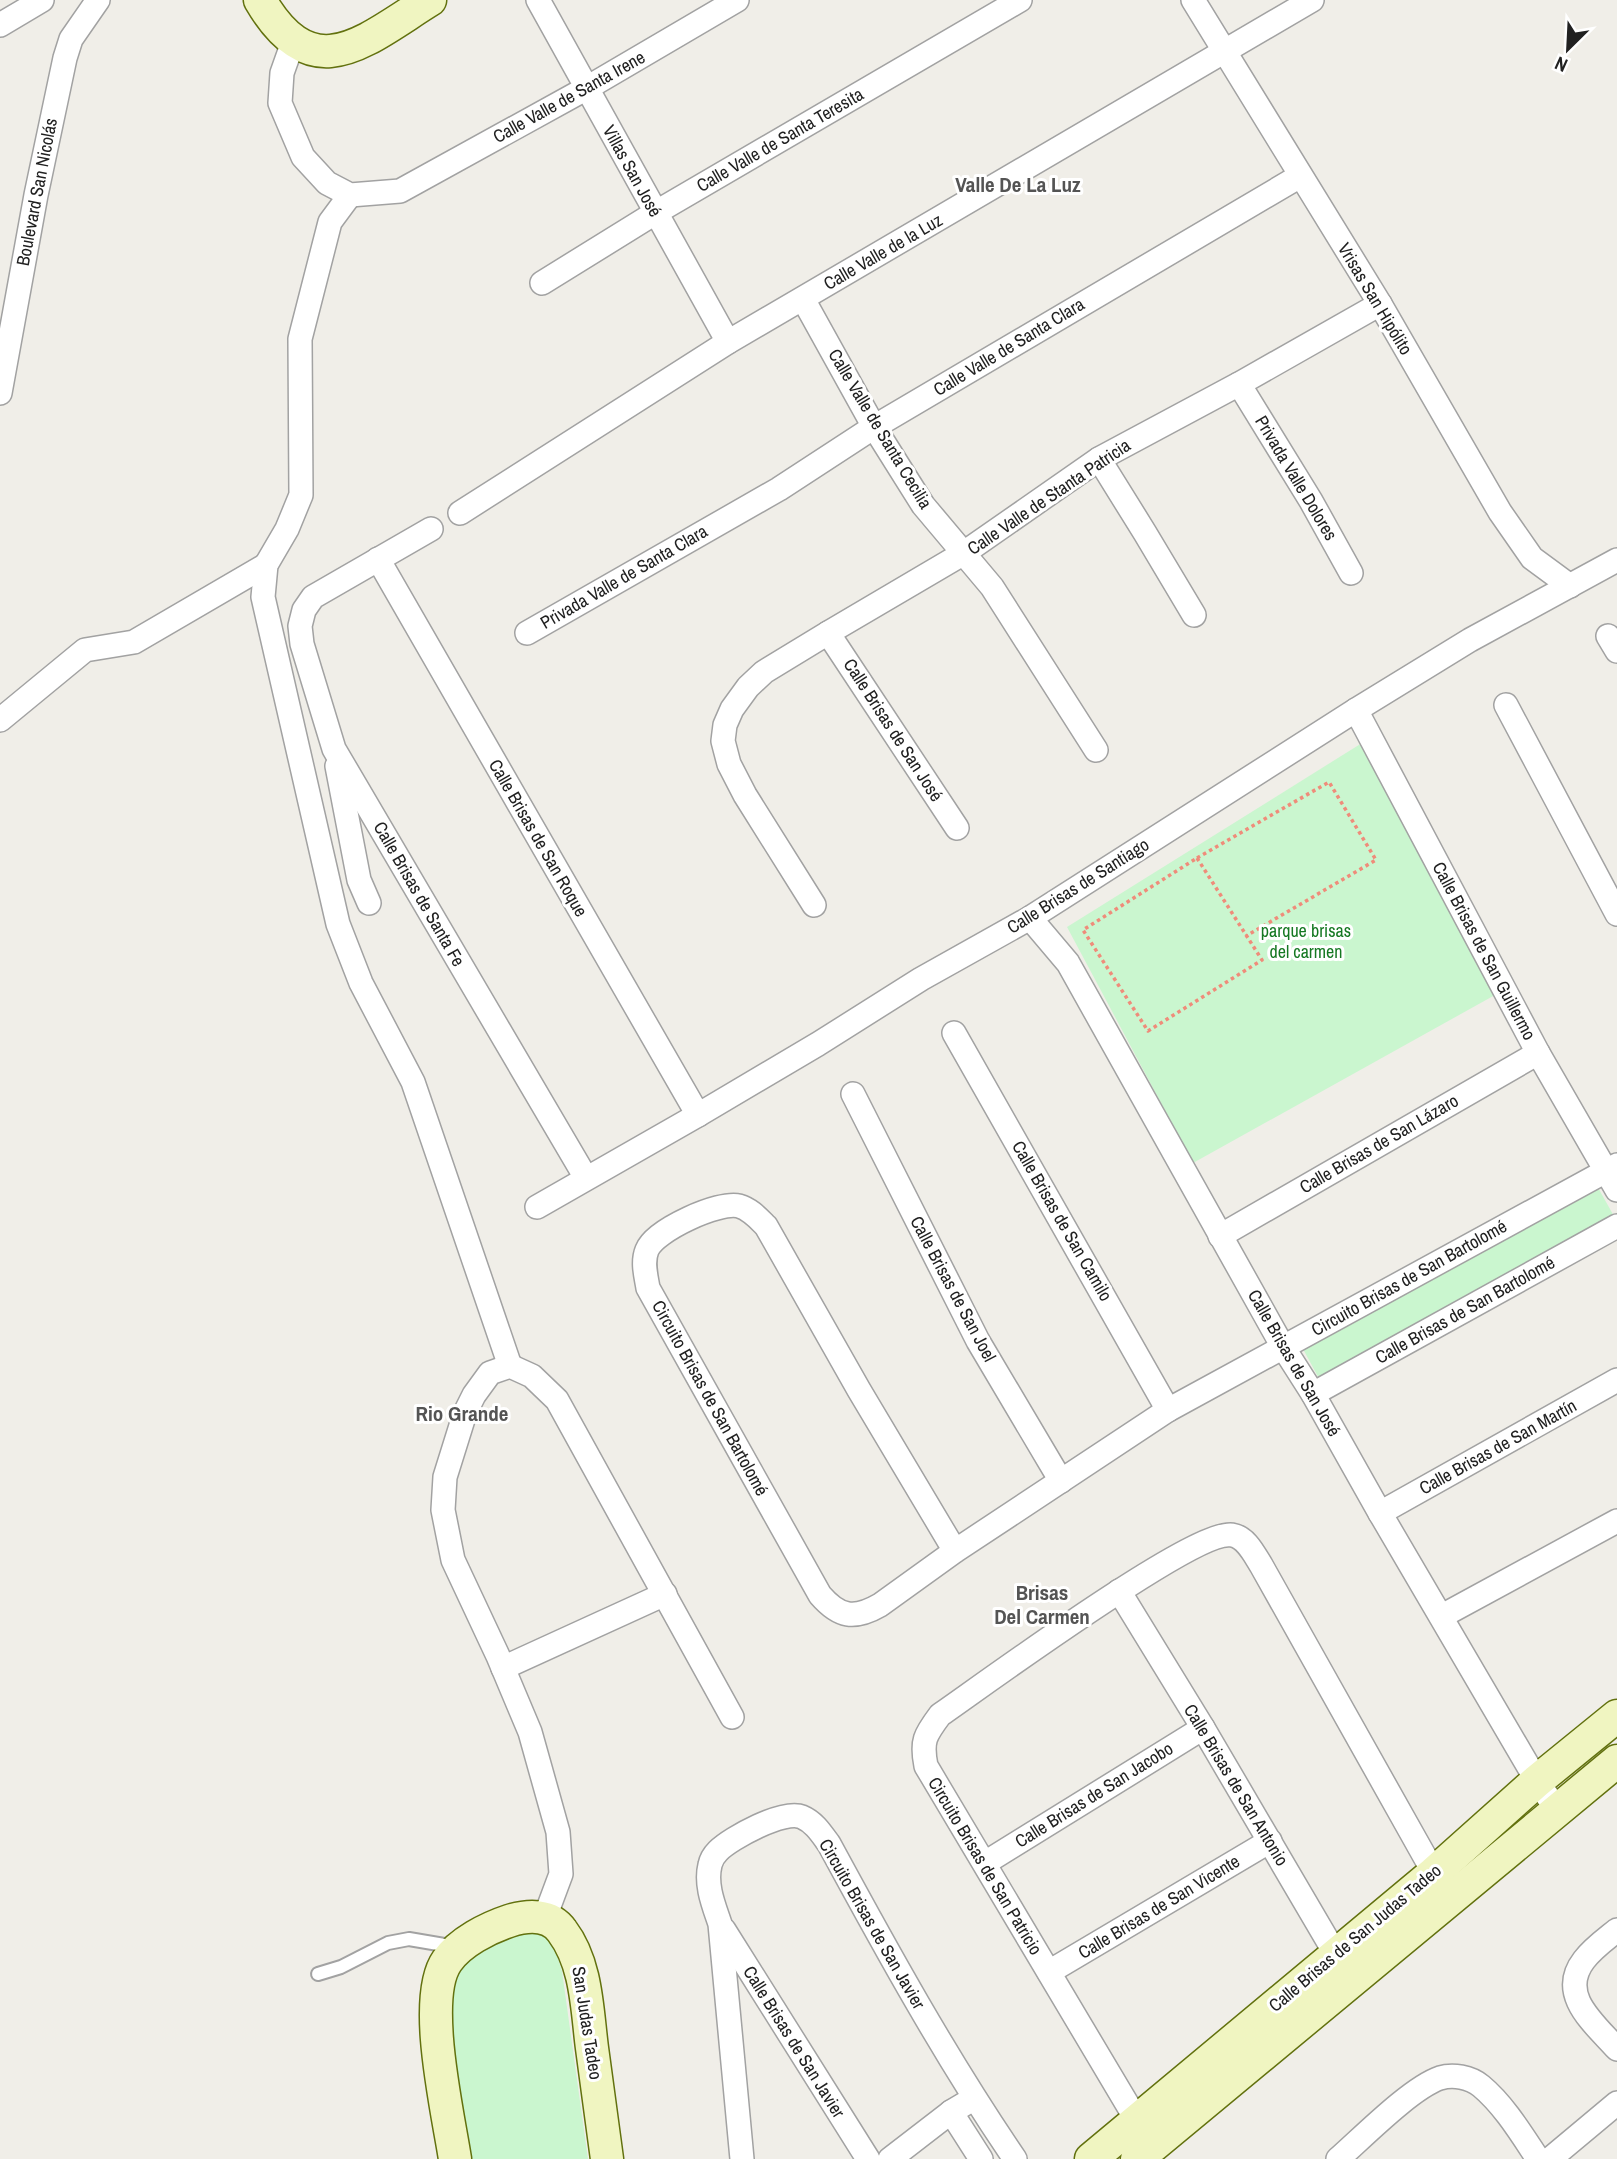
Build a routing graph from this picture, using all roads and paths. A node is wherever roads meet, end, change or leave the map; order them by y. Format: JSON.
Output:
{"nodes":[{"id":1,"x":42,"y":0,"type":"edge"},
{"id":2,"x":98,"y":0,"type":"edge"},
{"id":3,"x":260,"y":0,"type":"edge"},
{"id":4,"x":430,"y":0,"type":"edge"},
{"id":5,"x":538,"y":0,"type":"edge"},
{"id":6,"x":737,"y":0,"type":"edge"},
{"id":7,"x":1020,"y":0,"type":"edge"},
{"id":8,"x":1193,"y":0,"type":"edge"},
{"id":9,"x":1312,"y":0,"type":"edge"},
{"id":10,"x":0,"y":26,"type":"edge"},
{"id":11,"x":293,"y":41,"type":"junction"},
{"id":12,"x":1224,"y":53,"type":"junction"},
{"id":13,"x":587,"y":89,"type":"junction"},
{"id":14,"x":1300,"y":176,"type":"junction"},
{"id":15,"x":350,"y":195,"type":"junction"},
{"id":16,"x":655,"y":213,"type":"junction"},
{"id":17,"x":542,"y":283,"type":"dead end"},
{"id":18,"x":803,"y":299,"type":"junction"},
{"id":19,"x":1380,"y":304,"type":"junction"},
{"id":20,"x":728,"y":342,"type":"junction"},
{"id":21,"x":1239,"y":384,"type":"junction"},
{"id":22,"x":0,"y":393,"type":"edge"},
{"id":23,"x":874,"y":427,"type":"junction"},
{"id":24,"x":1099,"y":459,"type":"junction"},
{"id":25,"x":460,"y":513,"type":"dead end"},
{"id":26,"x":721,"y":522,"type":"joint"},
{"id":27,"x":431,"y":529,"type":"dead end"},
{"id":28,"x":964,"y":553,"type":"junction"},
{"id":29,"x":378,"y":559,"type":"junction"},
{"id":30,"x":1617,"y":560,"type":"edge"},
{"id":31,"x":266,"y":565,"type":"junction"},
{"id":32,"x":1351,"y":573,"type":"dead end"},
{"id":33,"x":1570,"y":586,"type":"junction"},
{"id":34,"x":1194,"y":615,"type":"dead end"},
{"id":35,"x":527,"y":633,"type":"dead end"},
{"id":36,"x":828,"y":633,"type":"junction"},
{"id":37,"x":1506,"y":705,"type":"dead end"},
{"id":38,"x":1356,"y":710,"type":"junction"},
{"id":39,"x":0,"y":720,"type":"edge"},
{"id":40,"x":334,"y":749,"type":"junction"},
{"id":41,"x":1096,"y":750,"type":"dead end"},
{"id":42,"x":957,"y":828,"type":"dead end"},
{"id":43,"x":1197,"y":858,"type":"junction"},
{"id":44,"x":369,"y":903,"type":"dead end"},
{"id":45,"x":814,"y":905,"type":"dead end"},
{"id":46,"x":1617,"y":914,"type":"edge"},
{"id":47,"x":1030,"y":918,"type":"junction"},
{"id":48,"x":1246,"y":936,"type":"junction"},
{"id":49,"x":954,"y":1033,"type":"dead end"},
{"id":50,"x":1538,"y":1053,"type":"junction"},
{"id":51,"x":853,"y":1094,"type":"dead end"},
{"id":52,"x":698,"y":1115,"type":"junction"},
{"id":53,"x":1614,"y":1175,"type":"edge"},
{"id":54,"x":586,"y":1178,"type":"junction"},
{"id":55,"x":537,"y":1207,"type":"dead end"},
{"id":56,"x":1617,"y":1226,"type":"edge"},
{"id":57,"x":1220,"y":1236,"type":"junction"},
{"id":58,"x":1283,"y":1347,"type":"junction"},
{"id":59,"x":500,"y":1369,"type":"junction"},
{"id":60,"x":1617,"y":1380,"type":"edge"},
{"id":61,"x":1313,"y":1394,"type":"junction"},
{"id":62,"x":1168,"y":1410,"type":"junction"},
{"id":63,"x":1061,"y":1481,"type":"junction"},
{"id":64,"x":1380,"y":1513,"type":"junction"},
{"id":65,"x":1617,"y":1521,"type":"edge"},
{"id":66,"x":955,"y":1551,"type":"junction"},
{"id":67,"x":1119,"y":1591,"type":"junction"},
{"id":68,"x":665,"y":1594,"type":"junction"},
{"id":69,"x":1442,"y":1616,"type":"junction"},
{"id":70,"x":503,"y":1668,"type":"junction"},
{"id":71,"x":1617,"y":1716,"type":"edge"},
{"id":72,"x":732,"y":1717,"type":"dead end"},
{"id":73,"x":1203,"y":1728,"type":"junction"},
{"id":74,"x":1617,"y":1761,"type":"edge"},
{"id":75,"x":1537,"y":1781,"type":"junction"},
{"id":76,"x":1557,"y":1810,"type":"junction"},
{"id":77,"x":1270,"y":1841,"type":"junction"},
{"id":78,"x":985,"y":1863,"type":"junction"},
{"id":79,"x":1434,"y":1873,"type":"junction"},
{"id":80,"x":545,"y":1917,"type":"junction"},
{"id":81,"x":720,"y":1924,"type":"junction"},
{"id":82,"x":1617,"y":1930,"type":"edge"},
{"id":83,"x":459,"y":1947,"type":"junction"},
{"id":84,"x":1335,"y":1953,"type":"junction"},
{"id":85,"x":1049,"y":1972,"type":"junction"},
{"id":86,"x":318,"y":1974,"type":"dead end"},
{"id":87,"x":1353,"y":1979,"type":"junction"},
{"id":88,"x":1617,"y":2049,"type":"edge"},
{"id":89,"x":973,"y":2098,"type":"junction"},
{"id":90,"x":1617,"y":2104,"type":"edge"},
{"id":91,"x":951,"y":2112,"type":"junction"},
{"id":92,"x":1142,"y":2141,"type":"edge"},
{"id":93,"x":455,"y":2159,"type":"edge"},
{"id":94,"x":607,"y":2159,"type":"edge"},
{"id":95,"x":742,"y":2159,"type":"edge"},
{"id":96,"x":868,"y":2159,"type":"edge"},
{"id":97,"x":890,"y":2159,"type":"edge"},
{"id":98,"x":981,"y":2159,"type":"edge"},
{"id":99,"x":1014,"y":2159,"type":"edge"},
{"id":100,"x":1091,"y":2159,"type":"edge"},
{"id":101,"x":1338,"y":2159,"type":"edge"},
{"id":102,"x":1538,"y":2159,"type":"edge"},
{"id":103,"x":1550,"y":2159,"type":"edge"}],
"edges":[{"from":1,"to":10,"type":"street"},
{"from":2,"to":22,"type":"street","name":"Boulevard San Nicolás"},
{"from":3,"to":11,"type":"street"},
{"from":4,"to":11,"type":"street"},
{"from":5,"to":13,"type":"street","name":"Villas San José"},
{"from":6,"to":13,"type":"street","name":"Calle Valle de Santa Irene"},
{"from":7,"to":16,"type":"street","name":"Calle Valle de Santa Teresita"},
{"from":8,"to":12,"type":"street","name":"Vrisas San Hipólito"},
{"from":9,"to":12,"type":"street","name":"Calle Valle de la Luz"},
{"from":11,"to":15,"type":"street"},
{"from":12,"to":14,"type":"street","name":"Vrisas San Hipólito"},
{"from":12,"to":18,"type":"street","name":"Calle Valle de la Luz"},
{"from":13,"to":15,"type":"street","name":"Calle Valle de Santa Irene"},
{"from":13,"to":16,"type":"street","name":"Villas San José"},
{"from":14,"to":19,"type":"street","name":"Vrisas San Hipólito"},
{"from":14,"to":23,"type":"street","name":"Calle Valle de Santa Clara"},
{"from":15,"to":31,"type":"street"},
{"from":16,"to":17,"type":"street","name":"Calle Valle de Santa Teresita"},
{"from":16,"to":20,"type":"street","name":"Villas San José"},
{"from":18,"to":20,"type":"street","name":"Calle Valle de la Luz"},
{"from":18,"to":23,"type":"street","name":"Calle Valle de Santa Cecilia"},
{"from":19,"to":21,"type":"street","name":"Calle Valle de Stanta Patricia"},
{"from":19,"to":33,"type":"street","name":"Vrisas San Hipólito"},
{"from":20,"to":25,"type":"street","name":"Calle Valle de la Luz"},
{"from":21,"to":24,"type":"street","name":"Calle Valle de Stanta Patricia"},
{"from":21,"to":32,"type":"street","name":"Privada Valle Dolores"},
{"from":23,"to":26,"type":"street","name":"Calle Valle de Santa Clara"},
{"from":23,"to":28,"type":"street","name":"Calle Valle de Santa Cecilia"},
{"from":24,"to":28,"type":"street","name":"Calle Valle de Stanta Patricia"},
{"from":24,"to":34,"type":"street"},
{"from":26,"to":35,"type":"street","name":"Privada Valle de Santa Clara"},
{"from":27,"to":29,"type":"street"},
{"from":28,"to":36,"type":"street","name":"Calle Valle de Stanta Patricia"},
{"from":28,"to":41,"type":"street","name":"Calle Valle de Santa Cecilia"},
{"from":29,"to":40,"type":"street","name":"Calle Brisas de Santa Fe"},
{"from":29,"to":52,"type":"street","name":"Calle Brisas de San Roque"},
{"from":30,"to":33,"type":"street","name":"Calle Brisas de Santiago"},
{"from":31,"to":39,"type":"street"},
{"from":31,"to":59,"type":"street"},
{"from":33,"to":38,"type":"street","name":"Calle Brisas de Santiago"},
{"from":36,"to":42,"type":"street","name":"Calle Brisas de San José"},
{"from":36,"to":45,"type":"street","name":"Calle Valle de Stanta Patricia"},
{"from":37,"to":46,"type":"street"},
{"from":38,"to":47,"type":"street","name":"Calle Brisas de Santiago"},
{"from":38,"to":50,"type":"street","name":"Calle Brisas de San Guillermo"},
{"from":40,"to":44,"type":"street"},
{"from":40,"to":54,"type":"street","name":"Calle Brisas de Santa Fe"},
{"from":43,"to":48,"type":"path"},
{"from":43,"to":48,"type":"path"},
{"from":43,"to":48,"type":"path"},
{"from":47,"to":52,"type":"street","name":"Calle Brisas de Santiago"},
{"from":47,"to":57,"type":"street","name":"Calle Brisas de San José"},
{"from":49,"to":62,"type":"street","name":"Calle Brisas de San Camilo"},
{"from":50,"to":53,"type":"street","name":"Calle Brisas de San Guillermo"},
{"from":50,"to":57,"type":"street","name":"Calle Brisas de San Lázaro"},
{"from":51,"to":63,"type":"street","name":"Calle Brisas de San Joel"},
{"from":52,"to":54,"type":"street","name":"Calle Brisas de Santiago"},
{"from":53,"to":58,"type":"street","name":"Circuito Brisas de San Bartolomé"},
{"from":54,"to":55,"type":"street","name":"Calle Brisas de Santiago"},
{"from":56,"to":61,"type":"street","name":"Calle Brisas de San Bartolomé"},
{"from":57,"to":58,"type":"street","name":"Calle Brisas de San José"},
{"from":58,"to":61,"type":"street","name":"Calle Brisas de San José"},
{"from":58,"to":62,"type":"street","name":"Circuito Brisas de San Bartolomé"},
{"from":59,"to":68,"type":"street"},
{"from":59,"to":70,"type":"street"},
{"from":60,"to":64,"type":"street","name":"Calle Brisas de San Martín"},
{"from":61,"to":64,"type":"street","name":"Calle Brisas de San José"},
{"from":62,"to":63,"type":"street","name":"Circuito Brisas de San Bartolomé"},
{"from":63,"to":66,"type":"street","name":"Circuito Brisas de San Bartolomé"},
{"from":64,"to":69,"type":"street","name":"Calle Brisas de San José"},
{"from":65,"to":69,"type":"street"},
{"from":66,"to":66,"type":"street","name":"Circuito Brisas de San Bartolomé"},
{"from":67,"to":73,"type":"street","name":"Calle Brisas de San Antonio"},
{"from":67,"to":78,"type":"street","name":"Circuito Brisas de San Patricio"},
{"from":67,"to":79,"type":"street","name":"Circuito Brisas de San Patricio"},
{"from":68,"to":70,"type":"street"},
{"from":68,"to":72,"type":"street"},
{"from":69,"to":75,"type":"street","name":"Calle Brisas de San José"},
{"from":70,"to":80,"type":"street"},
{"from":71,"to":75,"type":"street","name":"Calle Brisas de San Judas Tadeo"},
{"from":73,"to":77,"type":"street","name":"Calle Brisas de San Antonio"},
{"from":73,"to":78,"type":"street","name":"Calle Brisas de San Jacobo"},
{"from":74,"to":76,"type":"street","name":"Calle Brisas de San Judas Tadeo"},
{"from":75,"to":76,"type":"street","name":"Calle Brisas de San José"},
{"from":75,"to":79,"type":"street","name":"Calle Brisas de San Judas Tadeo"},
{"from":76,"to":87,"type":"street","name":"Calle Brisas de San Judas Tadeo"},
{"from":77,"to":84,"type":"street","name":"Calle Brisas de San Antonio"},
{"from":77,"to":85,"type":"street","name":"Calle Brisas de San Vicente"},
{"from":78,"to":85,"type":"street","name":"Circuito Brisas de San Patricio"},
{"from":79,"to":84,"type":"street","name":"Calle Brisas de San Judas Tadeo"},
{"from":80,"to":83,"type":"street"},
{"from":80,"to":94,"type":"street","name":"San Judas Tadeo"},
{"from":81,"to":89,"type":"street","name":"Circuito Brisas de San Javier"},
{"from":81,"to":95,"type":"street","name":"Circuito Brisas de San Javier"},
{"from":81,"to":96,"type":"street","name":"Calle Brisas de San Javier"},
{"from":82,"to":88,"type":"street"},
{"from":83,"to":86,"type":"lane"},
{"from":83,"to":93,"type":"street"},
{"from":84,"to":87,"type":"street","name":"Calle Brisas de San Antonio"},
{"from":84,"to":92,"type":"street","name":"Calle Brisas de San Judas Tadeo"},
{"from":85,"to":92,"type":"street","name":"Circuito Brisas de San Patricio"},
{"from":87,"to":92,"type":"street","name":"Calle Brisas de San Judas Tadeo"},
{"from":89,"to":91,"type":"street"},
{"from":89,"to":99,"type":"street","name":"Circuito Brisas de San Javier"},
{"from":90,"to":103,"type":"street"},
{"from":91,"to":97,"type":"street"},
{"from":91,"to":98,"type":"street"},
{"from":92,"to":100,"type":"street","name":"Calle Brisas de San Judas Tadeo"},
{"from":101,"to":102,"type":"street"}]}
